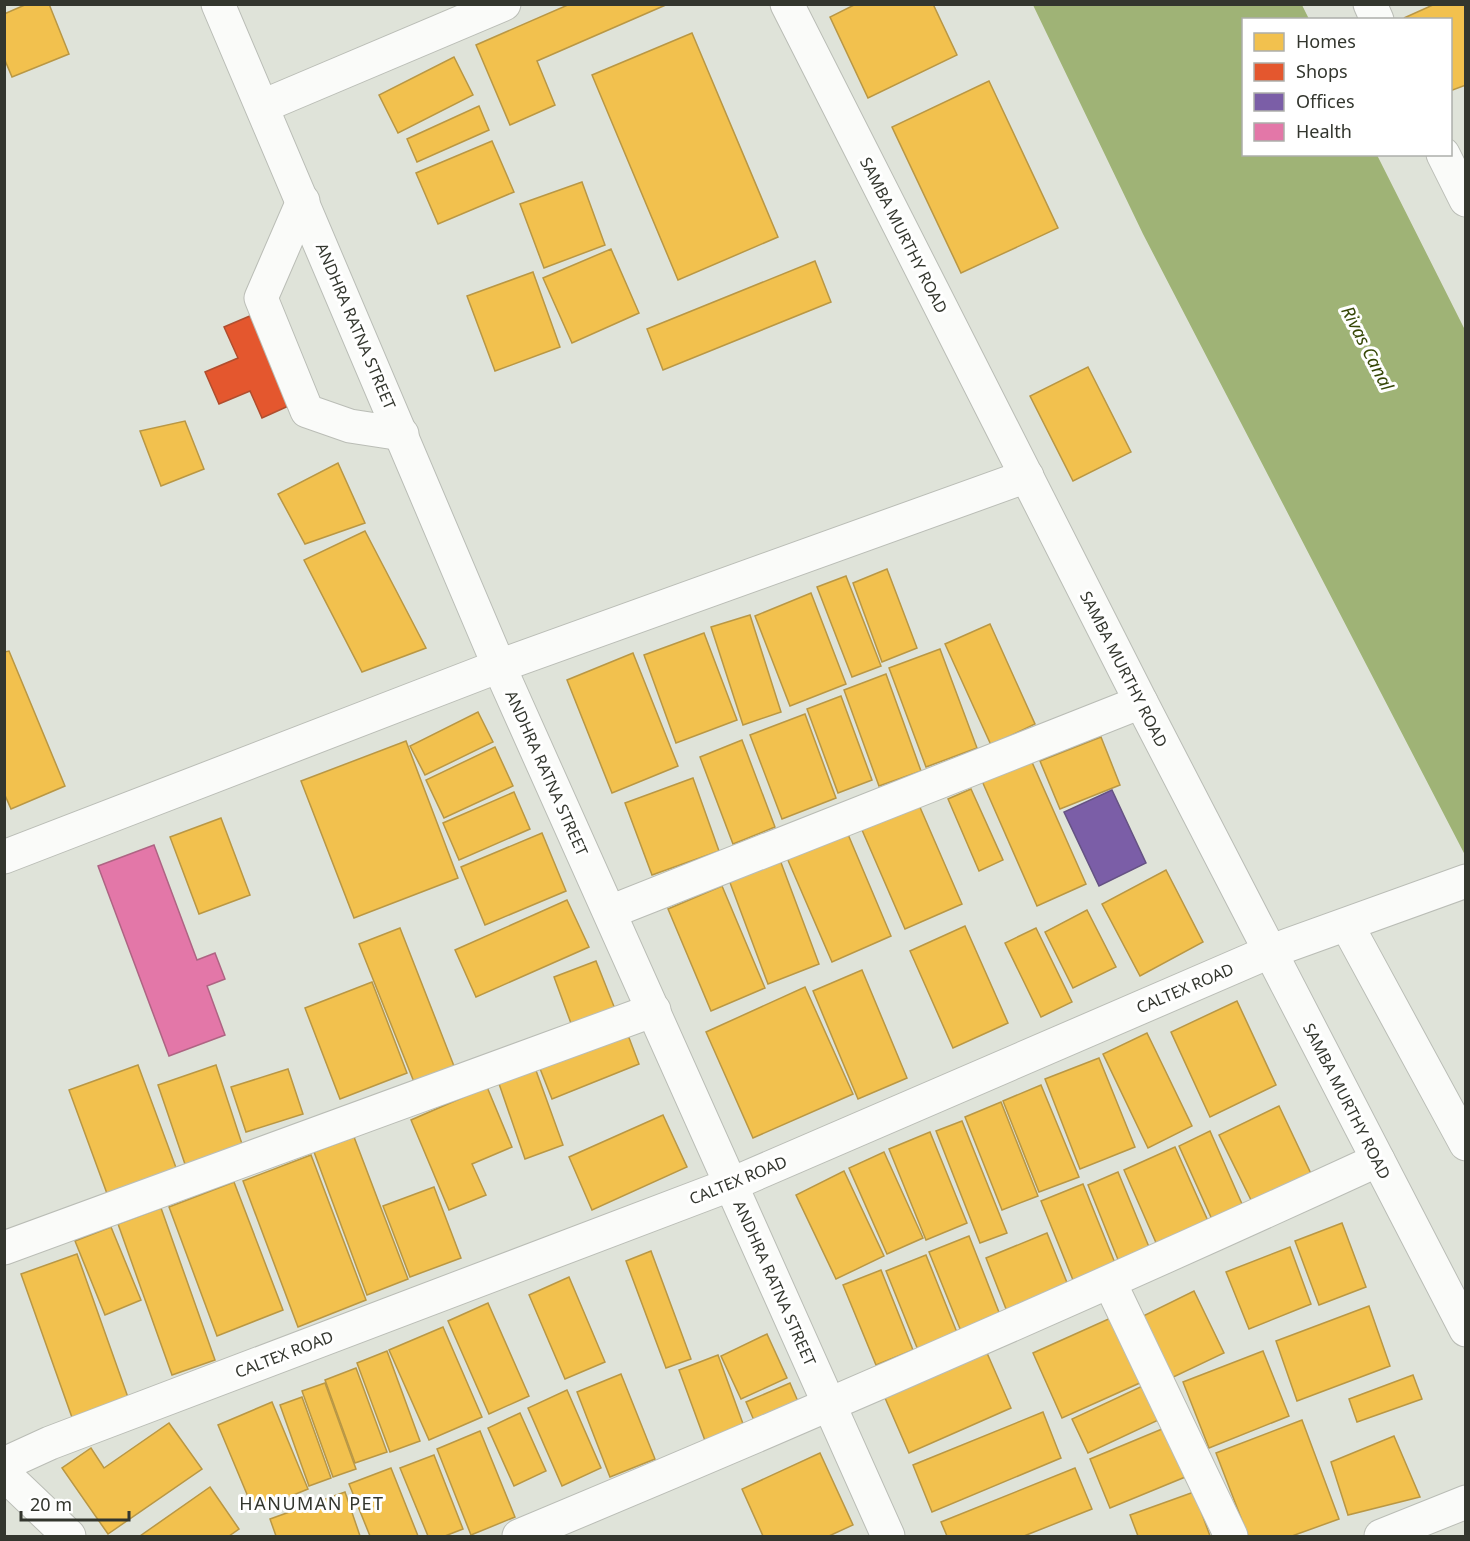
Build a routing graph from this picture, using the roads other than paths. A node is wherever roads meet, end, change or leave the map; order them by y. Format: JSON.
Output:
{"nodes":[{"id":1,"x":218,"y":4,"type":"edge"},
{"id":2,"x":504,"y":4,"type":"edge"},
{"id":3,"x":787,"y":4,"type":"edge"},
{"id":4,"x":1370,"y":4,"type":"edge"},
{"id":5,"x":1376,"y":18,"type":"edge"},
{"id":6,"x":263,"y":106,"type":"junction"},
{"id":7,"x":1444,"y":156,"type":"edge"},
{"id":8,"x":1466,"y":200,"type":"edge"},
{"id":9,"x":303,"y":201,"type":"junction"},
{"id":10,"x":402,"y":434,"type":"junction"},
{"id":11,"x":1027,"y":476,"type":"junction"},
{"id":12,"x":500,"y":666,"type":"junction"},
{"id":13,"x":1141,"y":702,"type":"junction"},
{"id":14,"x":4,"y":857,"type":"edge"},
{"id":15,"x":1459,"y":884,"type":"edge"},
{"id":16,"x":610,"y":912,"type":"junction"},
{"id":17,"x":1347,"y":925,"type":"junction"},
{"id":18,"x":1269,"y":952,"type":"junction"},
{"id":19,"x":654,"y":1010,"type":"junction"},
{"id":20,"x":1466,"y":1144,"type":"edge"},
{"id":21,"x":1378,"y":1160,"type":"junction"},
{"id":22,"x":732,"y":1184,"type":"junction"},
{"id":23,"x":4,"y":1248,"type":"edge"},
{"id":24,"x":1110,"y":1283,"type":"junction"},
{"id":25,"x":1466,"y":1330,"type":"edge"},
{"id":26,"x":829,"y":1407,"type":"junction"},
{"id":27,"x":4,"y":1464,"type":"edge"},
{"id":28,"x":4,"y":1474,"type":"edge"},
{"id":29,"x":1466,"y":1502,"type":"edge"},
{"id":30,"x":69,"y":1536,"type":"edge"},
{"id":31,"x":519,"y":1536,"type":"edge"},
{"id":32,"x":888,"y":1536,"type":"edge"},
{"id":33,"x":1231,"y":1536,"type":"edge"},
{"id":34,"x":1381,"y":1536,"type":"edge"}],
"edges":[{"from":1,"to":6,"type":"street","name":"ANDHRA RATNA STREET"},
{"from":2,"to":6,"type":"street"},
{"from":3,"to":11,"type":"street","name":"SAMBA MURTHY ROAD"},
{"from":4,"to":5,"type":"street"},
{"from":6,"to":9,"type":"street","name":"ANDHRA RATNA STREET"},
{"from":7,"to":8,"type":"street"},
{"from":9,"to":10,"type":"street","name":"ANDHRA RATNA STREET"},
{"from":9,"to":10,"type":"street"},
{"from":10,"to":12,"type":"street","name":"ANDHRA RATNA STREET"},
{"from":11,"to":12,"type":"street"},
{"from":11,"to":13,"type":"street","name":"SAMBA MURTHY ROAD"},
{"from":12,"to":14,"type":"street"},
{"from":12,"to":16,"type":"street","name":"ANDHRA RATNA STREET"},
{"from":13,"to":16,"type":"street"},
{"from":13,"to":18,"type":"street","name":"SAMBA MURTHY ROAD"},
{"from":15,"to":17,"type":"street","name":"CALTEX ROAD"},
{"from":16,"to":19,"type":"street","name":"ANDHRA RATNA STREET"},
{"from":17,"to":18,"type":"street","name":"CALTEX ROAD"},
{"from":17,"to":20,"type":"street"},
{"from":18,"to":21,"type":"street","name":"SAMBA MURTHY ROAD"},
{"from":18,"to":22,"type":"street","name":"CALTEX ROAD"},
{"from":19,"to":22,"type":"street","name":"ANDHRA RATNA STREET"},
{"from":19,"to":23,"type":"street"},
{"from":21,"to":24,"type":"street"},
{"from":21,"to":25,"type":"street","name":"SAMBA MURTHY ROAD"},
{"from":22,"to":26,"type":"street","name":"ANDHRA RATNA STREET"},
{"from":22,"to":27,"type":"street","name":"CALTEX ROAD"},
{"from":24,"to":26,"type":"street"},
{"from":24,"to":33,"type":"street"},
{"from":26,"to":31,"type":"street"},
{"from":26,"to":32,"type":"street","name":"ANDHRA RATNA STREET"},
{"from":28,"to":30,"type":"street"},
{"from":29,"to":34,"type":"street"}]}
